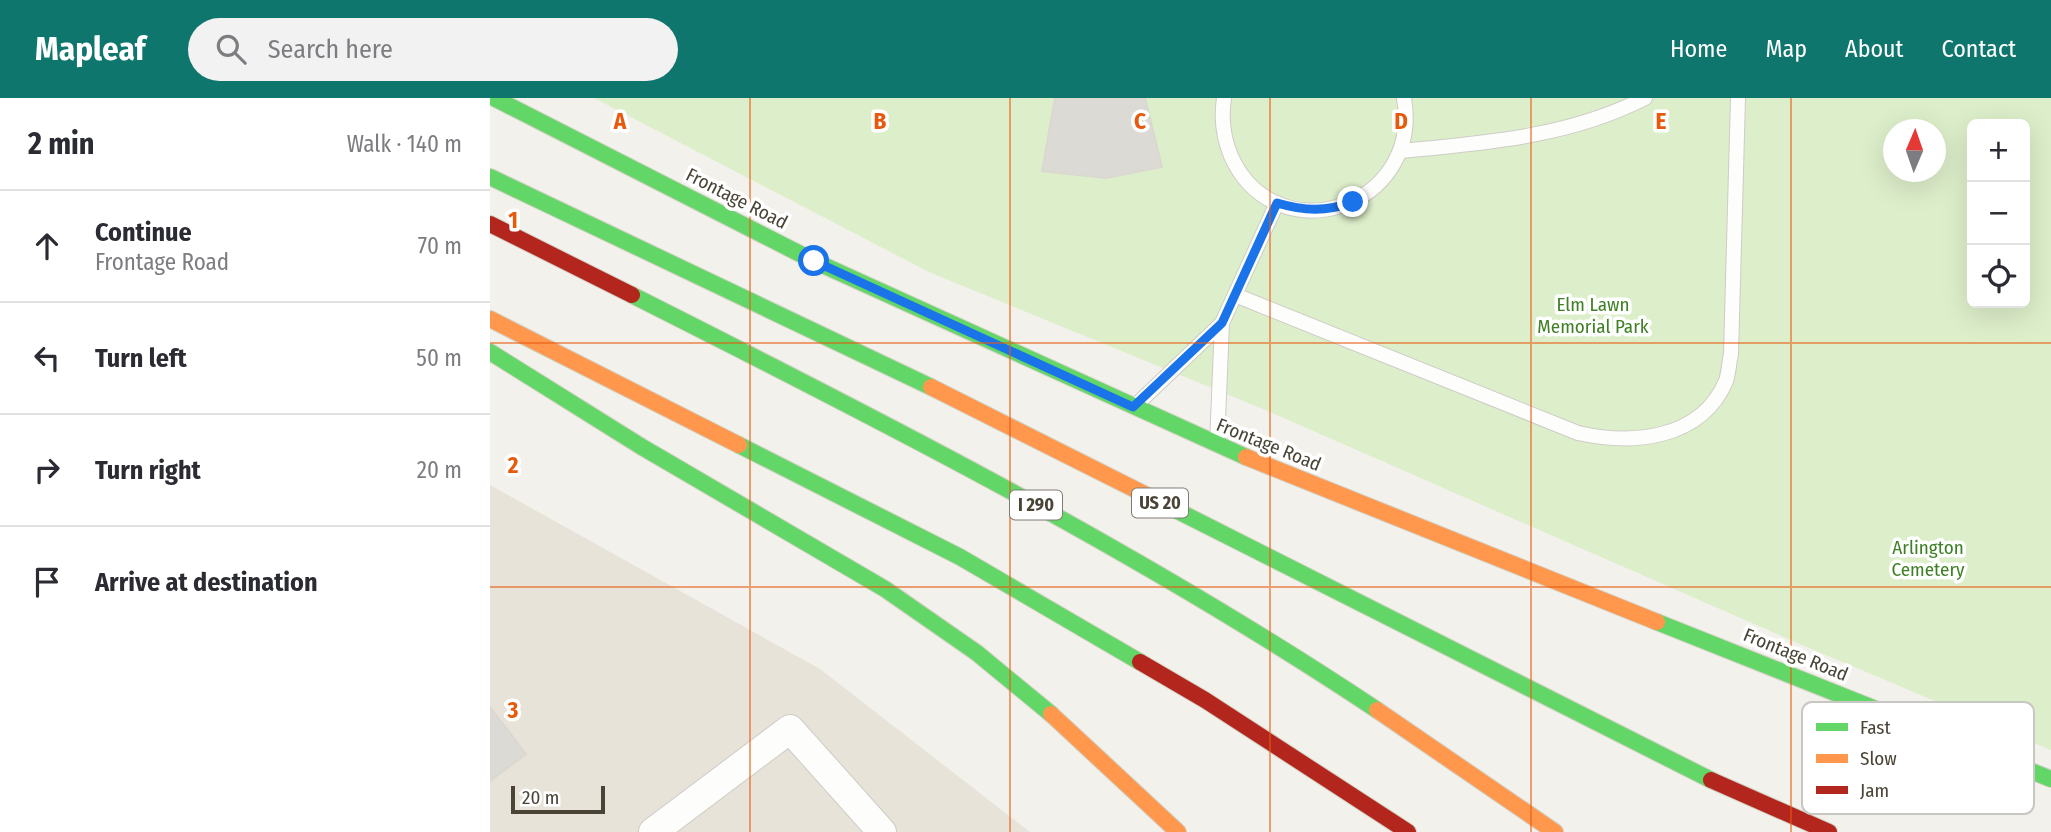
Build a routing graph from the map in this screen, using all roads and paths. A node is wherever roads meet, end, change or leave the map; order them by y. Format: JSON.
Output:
{"nodes":[{"id":1,"x":494,"y":98,"type":"edge"},
{"id":2,"x":1224,"y":98,"type":"edge"},
{"id":3,"x":1404,"y":98,"type":"edge"},
{"id":4,"x":1645,"y":98,"type":"edge"},
{"id":5,"x":1738,"y":98,"type":"edge"},
{"id":6,"x":1401,"y":151,"type":"junction"},
{"id":7,"x":490,"y":177,"type":"edge"},
{"id":8,"x":1277,"y":203,"type":"junction"},
{"id":9,"x":490,"y":224,"type":"edge"},
{"id":10,"x":1235,"y":295,"type":"junction"},
{"id":11,"x":490,"y":319,"type":"edge"},
{"id":12,"x":1222,"y":323,"type":"junction"},
{"id":13,"x":490,"y":352,"type":"edge"},
{"id":14,"x":1133,"y":407,"type":"junction"},
{"id":15,"x":1217,"y":446,"type":"junction"},
{"id":16,"x":1858,"y":702,"type":"edge"},
{"id":17,"x":2034,"y":772,"type":"edge"},
{"id":18,"x":2051,"y":779,"type":"edge"},
{"id":19,"x":653,"y":832,"type":"edge"},
{"id":20,"x":882,"y":832,"type":"edge"},
{"id":21,"x":1178,"y":832,"type":"edge"},
{"id":22,"x":1408,"y":832,"type":"edge"},
{"id":23,"x":1555,"y":832,"type":"edge"},
{"id":24,"x":1829,"y":832,"type":"edge"}],
"edges":[{"from":1,"to":14,"type":"main road","name":"Frontage Road"},
{"from":2,"to":8,"type":"lane"},
{"from":3,"to":6,"type":"lane"},
{"from":4,"to":6,"type":"lane"},
{"from":5,"to":10,"type":"lane"},
{"from":6,"to":8,"type":"lane"},
{"from":7,"to":24,"type":"main road","number":"US 20"},
{"from":8,"to":10,"type":"lane"},
{"from":9,"to":23,"type":"main road","number":"I 290"},
{"from":10,"to":12,"type":"lane"},
{"from":11,"to":22,"type":"main road"},
{"from":12,"to":14,"type":"lane"},
{"from":12,"to":15,"type":"lane"},
{"from":13,"to":21,"type":"main road"},
{"from":14,"to":15,"type":"main road","name":"Frontage Road"},
{"from":15,"to":16,"type":"main road","name":"Frontage Road"},
{"from":17,"to":18,"type":"main road","name":"Frontage Road"},
{"from":19,"to":20,"type":"street"}]}
